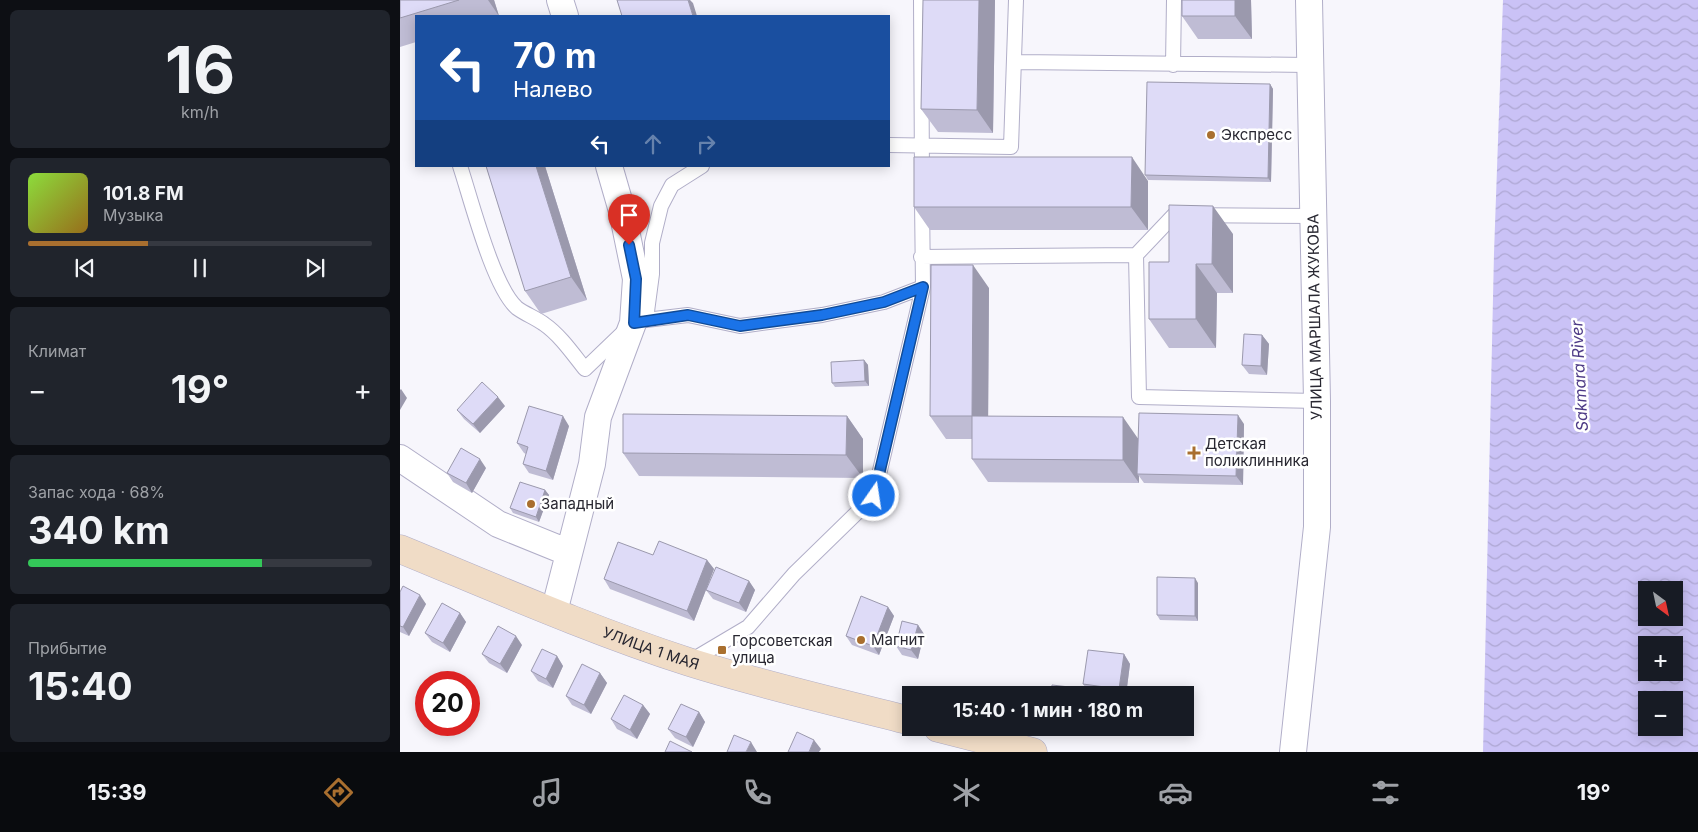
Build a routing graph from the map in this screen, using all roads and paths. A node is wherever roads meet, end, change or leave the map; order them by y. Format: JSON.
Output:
{"nodes":[{"id":1,"x":560,"y":0,"type":"edge"},
{"id":2,"x":921,"y":0,"type":"edge"},
{"id":3,"x":1016,"y":0,"type":"edge"},
{"id":4,"x":1174,"y":0,"type":"edge"},
{"id":5,"x":1309,"y":0,"type":"edge"},
{"id":6,"x":565,"y":15,"type":"edge"},
{"id":7,"x":1014,"y":62,"type":"junction"},
{"id":8,"x":1173,"y":65,"type":"junction"},
{"id":9,"x":1308,"y":65,"type":"junction"},
{"id":10,"x":890,"y":145,"type":"edge"},
{"id":11,"x":922,"y":147,"type":"junction"},
{"id":12,"x":460,"y":167,"type":"edge"},
{"id":13,"x":609,"y":167,"type":"edge"},
{"id":14,"x":700,"y":167,"type":"edge"},
{"id":15,"x":1314,"y":216,"type":"junction"},
{"id":16,"x":1136,"y":255,"type":"junction"},
{"id":17,"x":921,"y":257,"type":"junction"},
{"id":18,"x":923,"y":287,"type":"junction"},
{"id":19,"x":640,"y":321,"type":"junction"},
{"id":20,"x":1317,"y":401,"type":"junction"},
{"id":21,"x":400,"y":458,"type":"edge"},
{"id":22,"x":400,"y":549,"type":"edge"},
{"id":23,"x":567,"y":552,"type":"junction"},
{"id":24,"x":554,"y":612,"type":"junction"},
{"id":25,"x":689,"y":662,"type":"junction"},
{"id":26,"x":902,"y":719,"type":"edge"},
{"id":27,"x":970,"y":736,"type":"edge"},
{"id":28,"x":1033,"y":752,"type":"edge"},
{"id":29,"x":1292,"y":752,"type":"edge"}],
"edges":[{"from":1,"to":6,"type":"street"},
{"from":2,"to":11,"type":"lane"},
{"from":3,"to":7,"type":"lane"},
{"from":4,"to":8,"type":"lane"},
{"from":5,"to":9,"type":"street","name":"УЛИЦА МАРШАЛА ЖУКОВА"},
{"from":7,"to":8,"type":"lane"},
{"from":7,"to":11,"type":"lane"},
{"from":8,"to":9,"type":"lane"},
{"from":9,"to":15,"type":"street","name":"УЛИЦА МАРШАЛА ЖУКОВА"},
{"from":10,"to":11,"type":"lane"},
{"from":11,"to":17,"type":"lane"},
{"from":12,"to":19,"type":"lane"},
{"from":13,"to":19,"type":"street"},
{"from":14,"to":19,"type":"lane"},
{"from":15,"to":16,"type":"lane"},
{"from":15,"to":20,"type":"street","name":"УЛИЦА МАРШАЛА ЖУКОВА"},
{"from":16,"to":17,"type":"lane"},
{"from":16,"to":20,"type":"lane"},
{"from":17,"to":18,"type":"lane"},
{"from":18,"to":19,"type":"lane"},
{"from":18,"to":25,"type":"lane"},
{"from":19,"to":23,"type":"street"},
{"from":20,"to":29,"type":"street","name":"УЛИЦА МАРШАЛА ЖУКОВА"},
{"from":21,"to":23,"type":"street"},
{"from":22,"to":24,"type":"main road","name":"УЛИЦА 1 МАЯ"},
{"from":23,"to":24,"type":"street"},
{"from":24,"to":25,"type":"main road","name":"УЛИЦА 1 МАЯ"},
{"from":25,"to":26,"type":"main road","name":"УЛИЦА 1 МАЯ"},
{"from":27,"to":28,"type":"main road"}]}
